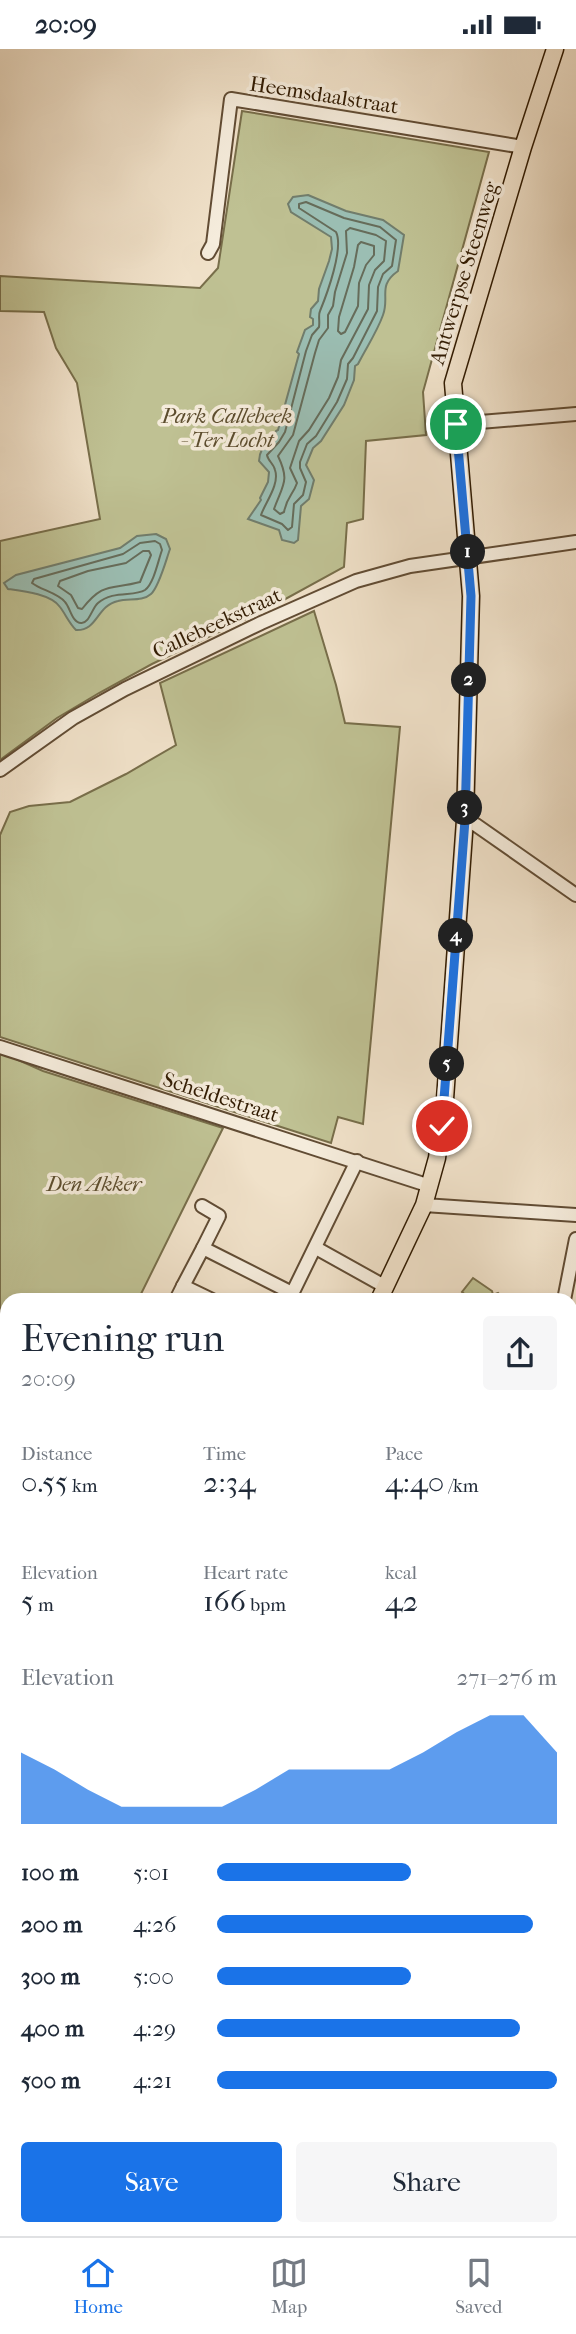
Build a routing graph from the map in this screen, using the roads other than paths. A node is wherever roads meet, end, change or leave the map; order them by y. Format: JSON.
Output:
{"nodes":[{"id":1,"x":555,"y":49,"type":"edge"},
{"id":2,"x":523,"y":147,"type":"junction"},
{"id":3,"x":208,"y":253,"type":"dead end"},
{"id":4,"x":576,"y":414,"type":"edge"},
{"id":5,"x":456,"y":424,"type":"junction"},
{"id":6,"x":576,"y":542,"type":"edge"},
{"id":7,"x":469,"y":556,"type":"junction"},
{"id":8,"x":0,"y":770,"type":"edge"},
{"id":9,"x":465,"y":820,"type":"junction"},
{"id":10,"x":576,"y":895,"type":"edge"},
{"id":11,"x":0,"y":1047,"type":"edge"},
{"id":12,"x":357,"y":1161,"type":"junction"},
{"id":13,"x":430,"y":1186,"type":"junction"},
{"id":14,"x":424,"y":1205,"type":"junction"},
{"id":15,"x":202,"y":1206,"type":"dead end"},
{"id":16,"x":576,"y":1215,"type":"edge"},
{"id":17,"x":576,"y":1239,"type":"edge"},
{"id":18,"x":203,"y":1248,"type":"junction"},
{"id":19,"x":316,"y":1248,"type":"junction"},
{"id":20,"x":183,"y":1286,"type":"junction"},
{"id":21,"x":180,"y":1293,"type":"edge"},
{"id":22,"x":198,"y":1293,"type":"edge"},
{"id":23,"x":284,"y":1293,"type":"edge"},
{"id":24,"x":293,"y":1293,"type":"edge"},
{"id":25,"x":382,"y":1293,"type":"edge"},
{"id":26,"x":383,"y":1293,"type":"edge"},
{"id":27,"x":565,"y":1293,"type":"edge"}],
"edges":[{"from":1,"to":2,"type":"main road","name":"Antwerpse Steenweg"},
{"from":2,"to":3,"type":"street","name":"Heemsdaalstraat"},
{"from":2,"to":5,"type":"main road","name":"Antwerpse Steenweg"},
{"from":4,"to":5,"type":"street"},
{"from":5,"to":7,"type":"main road","name":"Antwerpse Steenweg"},
{"from":6,"to":7,"type":"street","name":"Callebeekstraat"},
{"from":7,"to":8,"type":"street","name":"Callebeekstraat"},
{"from":7,"to":9,"type":"main road","name":"Antwerpse Steenweg"},
{"from":9,"to":10,"type":"street"},
{"from":9,"to":13,"type":"main road","name":"Antwerpse Steenweg"},
{"from":11,"to":12,"type":"street","name":"Scheldestraat"},
{"from":12,"to":13,"type":"street","name":"Scheldestraat"},
{"from":12,"to":19,"type":"street"},
{"from":13,"to":14,"type":"main road","name":"Antwerpse Steenweg"},
{"from":14,"to":16,"type":"street"},
{"from":14,"to":26,"type":"main road","name":"Antwerpse Steenweg"},
{"from":15,"to":18,"type":"street"},
{"from":17,"to":27,"type":"street"},
{"from":18,"to":20,"type":"street"},
{"from":18,"to":23,"type":"street"},
{"from":19,"to":24,"type":"street"},
{"from":19,"to":25,"type":"street"},
{"from":20,"to":21,"type":"street"},
{"from":20,"to":22,"type":"street"}]}
